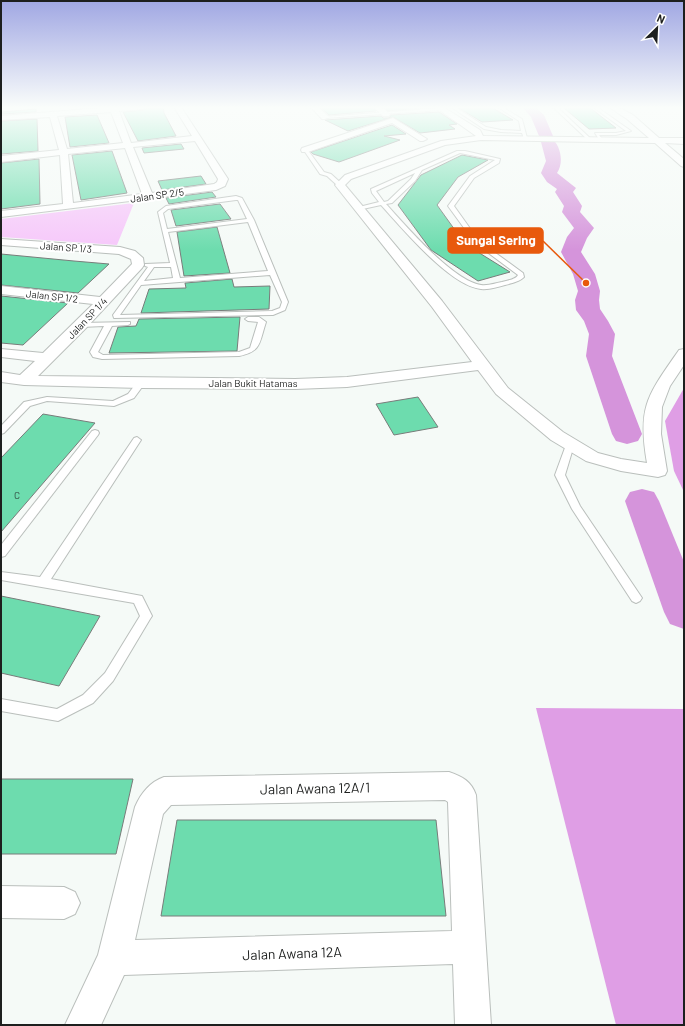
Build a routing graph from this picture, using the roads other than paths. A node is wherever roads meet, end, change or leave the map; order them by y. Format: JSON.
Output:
{"nodes":[{"id":1,"x":44,"y":155,"type":"edge"},
{"id":2,"x":64,"y":155,"type":"edge"},
{"id":3,"x":133,"y":155,"type":"edge"},
{"id":4,"x":207,"y":155,"type":"edge"},
{"id":5,"x":309,"y":155,"type":"edge"},
{"id":6,"x":410,"y":155,"type":"edge"},
{"id":7,"x":452,"y":155,"type":"edge"},
{"id":8,"x":479,"y":155,"type":"edge"},
{"id":9,"x":674,"y":155,"type":"edge"},
{"id":10,"x":1,"y":159,"type":"edge"},
{"id":11,"x":365,"y":161,"type":"dead end"},
{"id":12,"x":684,"y":164,"type":"edge"},
{"id":13,"x":420,"y":169,"type":"junction"},
{"id":14,"x":336,"y":172,"type":"junction"},
{"id":15,"x":340,"y":185,"type":"junction"},
{"id":16,"x":148,"y":196,"type":"junction"},
{"id":17,"x":383,"y":205,"type":"junction"},
{"id":18,"x":68,"y":207,"type":"junction"},
{"id":19,"x":390,"y":210,"type":"junction"},
{"id":20,"x":363,"y":212,"type":"junction"},
{"id":21,"x":383,"y":212,"type":"dead end"},
{"id":22,"x":1,"y":214,"type":"edge"},
{"id":23,"x":251,"y":220,"type":"junction"},
{"id":24,"x":164,"y":231,"type":"junction"},
{"id":25,"x":1,"y":242,"type":"edge"},
{"id":26,"x":134,"y":260,"type":"junction"},
{"id":27,"x":152,"y":265,"type":"junction"},
{"id":28,"x":173,"y":265,"type":"junction"},
{"id":29,"x":271,"y":273,"type":"junction"},
{"id":30,"x":177,"y":280,"type":"junction"},
{"id":31,"x":139,"y":283,"type":"junction"},
{"id":32,"x":1,"y":290,"type":"edge"},
{"id":33,"x":103,"y":301,"type":"junction"},
{"id":34,"x":109,"y":324,"type":"junction"},
{"id":35,"x":81,"y":325,"type":"junction"},
{"id":36,"x":463,"y":337,"type":"junction"},
{"id":37,"x":1,"y":353,"type":"edge"},
{"id":38,"x":46,"y":358,"type":"junction"},
{"id":39,"x":681,"y":362,"type":"edge"},
{"id":40,"x":482,"y":365,"type":"junction"},
{"id":41,"x":437,"y":371,"type":"junction"},
{"id":42,"x":1,"y":377,"type":"edge"},
{"id":43,"x":24,"y":380,"type":"junction"},
{"id":44,"x":141,"y":383,"type":"junction"},
{"id":45,"x":502,"y":391,"type":"junction"},
{"id":46,"x":1,"y":431,"type":"edge"},
{"id":47,"x":95,"y":433,"type":"dead end"},
{"id":48,"x":137,"y":440,"type":"dead end"},
{"id":49,"x":570,"y":445,"type":"junction"},
{"id":50,"x":1,"y":553,"type":"edge"},
{"id":51,"x":1,"y":576,"type":"edge"},
{"id":52,"x":43,"y":582,"type":"junction"},
{"id":53,"x":636,"y":598,"type":"dead end"},
{"id":54,"x":1,"y":705,"type":"edge"},
{"id":55,"x":1,"y":902,"type":"edge"},
{"id":56,"x":64,"y":903,"type":"dead end"},
{"id":57,"x":470,"y":947,"type":"junction"},
{"id":58,"x":114,"y":958,"type":"junction"},
{"id":59,"x":83,"y":1025,"type":"edge"},
{"id":60,"x":473,"y":1025,"type":"edge"}],
"edges":[{"from":1,"to":10,"type":"street"},
{"from":2,"to":18,"type":"street"},
{"from":3,"to":16,"type":"street"},
{"from":4,"to":16,"type":"street","name":"Jalan SP 2/5"},
{"from":5,"to":14,"type":"lane"},
{"from":6,"to":15,"type":"street"},
{"from":7,"to":13,"type":"lane"},
{"from":8,"to":19,"type":"lane"},
{"from":9,"to":12,"type":"street"},
{"from":11,"to":14,"type":"street"},
{"from":13,"to":17,"type":"lane"},
{"from":13,"to":17,"type":"lane"},
{"from":14,"to":15,"type":"lane"},
{"from":15,"to":20,"type":"street"},
{"from":16,"to":18,"type":"street","name":"Jalan SP 2/5"},
{"from":17,"to":19,"type":"lane"},
{"from":17,"to":20,"type":"lane"},
{"from":18,"to":22,"type":"street","name":"Jalan SP 2/5"},
{"from":19,"to":21,"type":"lane"},
{"from":20,"to":36,"type":"street"},
{"from":23,"to":24,"type":"lane"},
{"from":23,"to":24,"type":"lane"},
{"from":23,"to":29,"type":"lane"},
{"from":24,"to":28,"type":"lane"},
{"from":25,"to":26,"type":"street","name":"Jalan SP 1/3"},
{"from":26,"to":27,"type":"lane"},
{"from":26,"to":33,"type":"street","name":"Jalan SP 1/4"},
{"from":27,"to":28,"type":"lane"},
{"from":27,"to":31,"type":"lane"},
{"from":28,"to":30,"type":"lane"},
{"from":29,"to":30,"type":"lane"},
{"from":29,"to":31,"type":"lane"},
{"from":30,"to":31,"type":"lane"},
{"from":32,"to":33,"type":"street","name":"Jalan SP 1/2"},
{"from":33,"to":35,"type":"street","name":"Jalan SP 1/4"},
{"from":34,"to":34,"type":"lane"},
{"from":34,"to":35,"type":"lane"},
{"from":35,"to":38,"type":"street","name":"Jalan SP 1/4"},
{"from":36,"to":40,"type":"street"},
{"from":36,"to":41,"type":"street"},
{"from":37,"to":38,"type":"street"},
{"from":38,"to":43,"type":"street","name":"Jalan SP 1/4"},
{"from":39,"to":49,"type":"street"},
{"from":40,"to":41,"type":"street","name":"Jalan Bukit Hatamas"},
{"from":40,"to":45,"type":"street"},
{"from":41,"to":44,"type":"street","name":"Jalan Bukit Hatamas"},
{"from":41,"to":45,"type":"street"},
{"from":42,"to":43,"type":"street","name":"Jalan Bukit Hatamas"},
{"from":43,"to":44,"type":"street","name":"Jalan Bukit Hatamas"},
{"from":44,"to":46,"type":"lane"},
{"from":45,"to":49,"type":"street"},
{"from":47,"to":50,"type":"lane"},
{"from":48,"to":52,"type":"lane"},
{"from":49,"to":53,"type":"lane"},
{"from":51,"to":52,"type":"lane"},
{"from":52,"to":54,"type":"lane"},
{"from":55,"to":56,"type":"street"},
{"from":57,"to":58,"type":"street","name":"Jalan Awana 12A"},
{"from":57,"to":58,"type":"street","name":"Jalan Awana 12A/1"},
{"from":57,"to":60,"type":"street"},
{"from":58,"to":59,"type":"street"}]}
